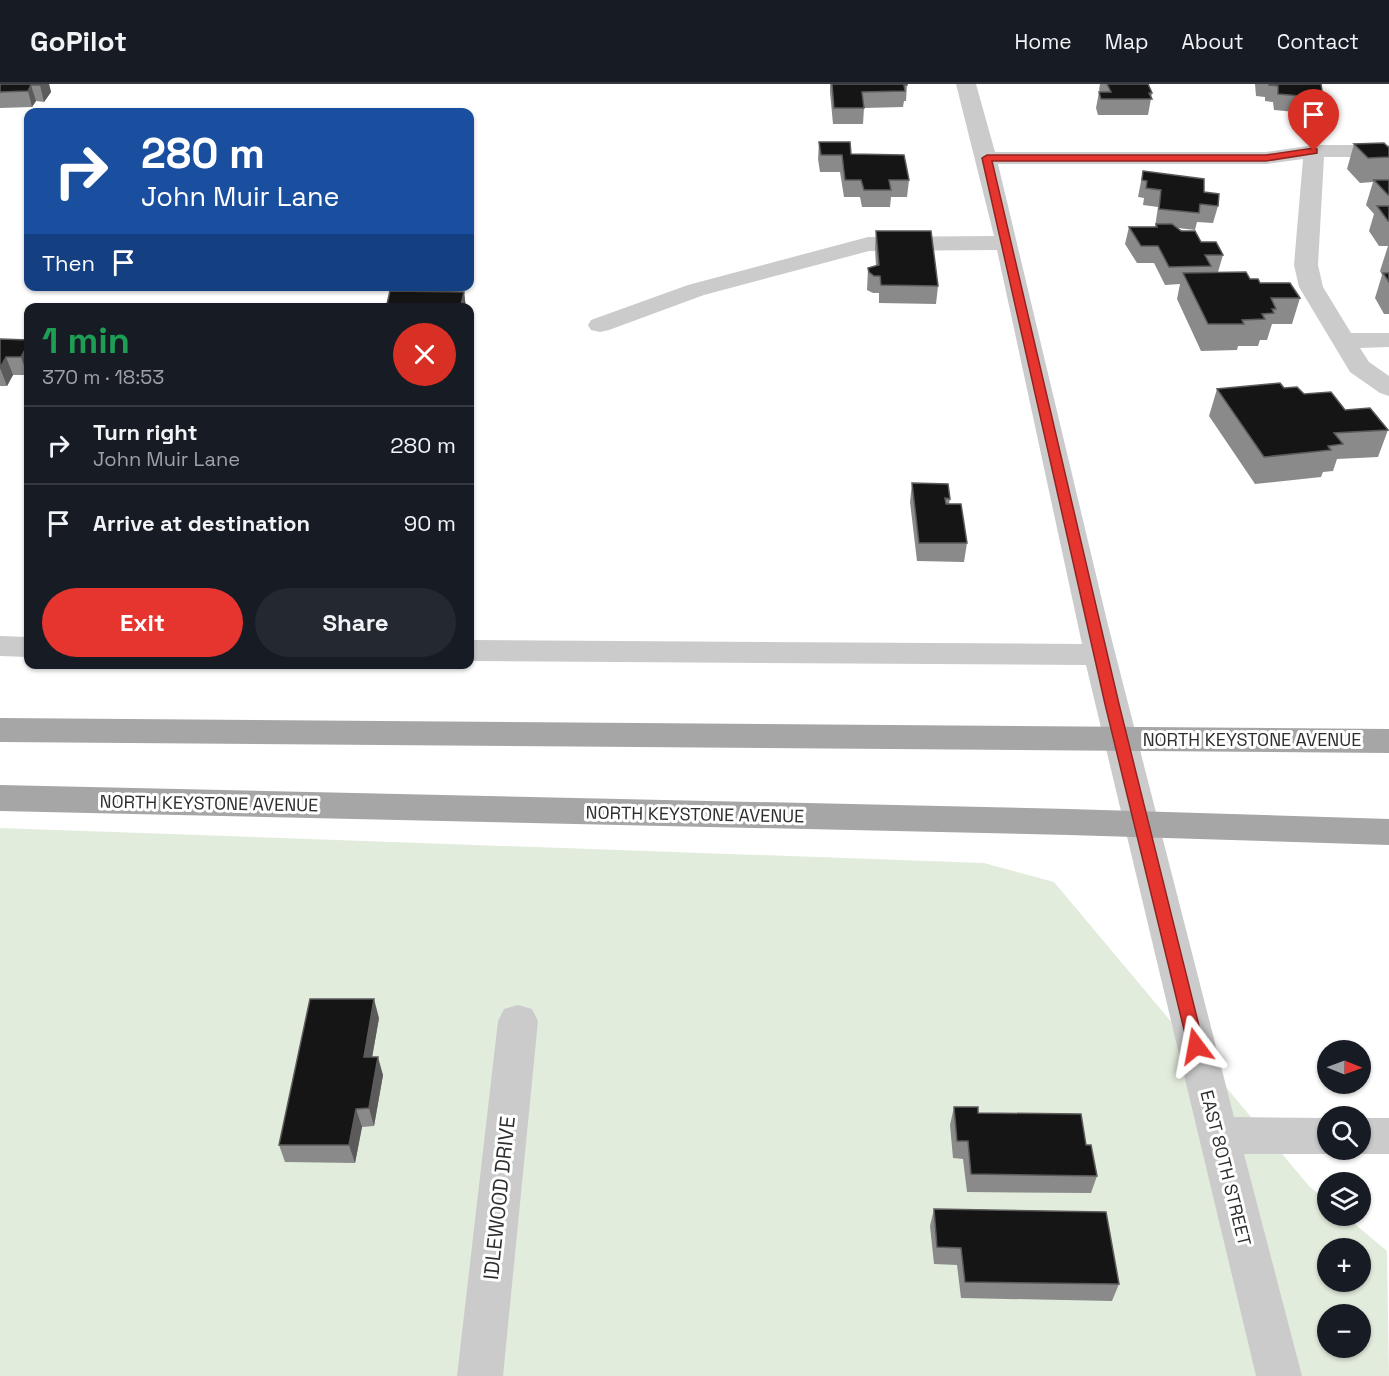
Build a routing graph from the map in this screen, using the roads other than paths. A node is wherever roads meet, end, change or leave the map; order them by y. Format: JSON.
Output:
{"nodes":[{"id":1,"x":966,"y":84,"type":"edge"},
{"id":2,"x":984,"y":150,"type":"junction"},
{"id":3,"x":1314,"y":151,"type":"junction"},
{"id":4,"x":1389,"y":151,"type":"edge"},
{"id":5,"x":1006,"y":243,"type":"junction"},
{"id":6,"x":600,"y":326,"type":"dead end"},
{"id":7,"x":1389,"y":340,"type":"edge"},
{"id":8,"x":1342,"y":341,"type":"junction"},
{"id":9,"x":1389,"y":388,"type":"edge"},
{"id":10,"x":0,"y":646,"type":"edge"},
{"id":11,"x":24,"y":647,"type":"edge"},
{"id":12,"x":474,"y":651,"type":"edge"},
{"id":13,"x":1101,"y":656,"type":"junction"},
{"id":14,"x":0,"y":730,"type":"edge"},
{"id":15,"x":1122,"y":738,"type":"junction"},
{"id":16,"x":1389,"y":741,"type":"edge"},
{"id":17,"x":0,"y":798,"type":"edge"},
{"id":18,"x":1143,"y":825,"type":"junction"},
{"id":19,"x":1389,"y":832,"type":"edge"},
{"id":20,"x":518,"y":1021,"type":"dead end"},
{"id":21,"x":1218,"y":1135,"type":"junction"},
{"id":22,"x":1317,"y":1136,"type":"edge"},
{"id":23,"x":1371,"y":1136,"type":"edge"},
{"id":24,"x":1389,"y":1136,"type":"edge"},
{"id":25,"x":480,"y":1376,"type":"edge"},
{"id":26,"x":1279,"y":1376,"type":"edge"}],
"edges":[{"from":1,"to":2,"type":"street","name":"EAST 80TH STREET"},
{"from":2,"to":3,"type":"street"},
{"from":2,"to":5,"type":"street","name":"EAST 80TH STREET"},
{"from":3,"to":4,"type":"street"},
{"from":3,"to":8,"type":"street"},
{"from":5,"to":6,"type":"street"},
{"from":5,"to":13,"type":"street","name":"EAST 80TH STREET"},
{"from":7,"to":8,"type":"street"},
{"from":8,"to":9,"type":"street"},
{"from":10,"to":11,"type":"street"},
{"from":12,"to":13,"type":"street"},
{"from":13,"to":15,"type":"street","name":"EAST 80TH STREET"},
{"from":14,"to":15,"type":"main road","name":"NORTH KEYSTONE AVENUE"},
{"from":15,"to":16,"type":"main road","name":"NORTH KEYSTONE AVENUE"},
{"from":15,"to":18,"type":"street","name":"EAST 80TH STREET"},
{"from":17,"to":18,"type":"main road","name":"NORTH KEYSTONE AVENUE"},
{"from":18,"to":19,"type":"main road","name":"NORTH KEYSTONE AVENUE"},
{"from":18,"to":21,"type":"street","name":"EAST 80TH STREET"},
{"from":20,"to":25,"type":"street","name":"IDLEWOOD DRIVE"},
{"from":21,"to":22,"type":"street"},
{"from":21,"to":26,"type":"street","name":"EAST 80TH STREET"},
{"from":23,"to":24,"type":"street"}]}
